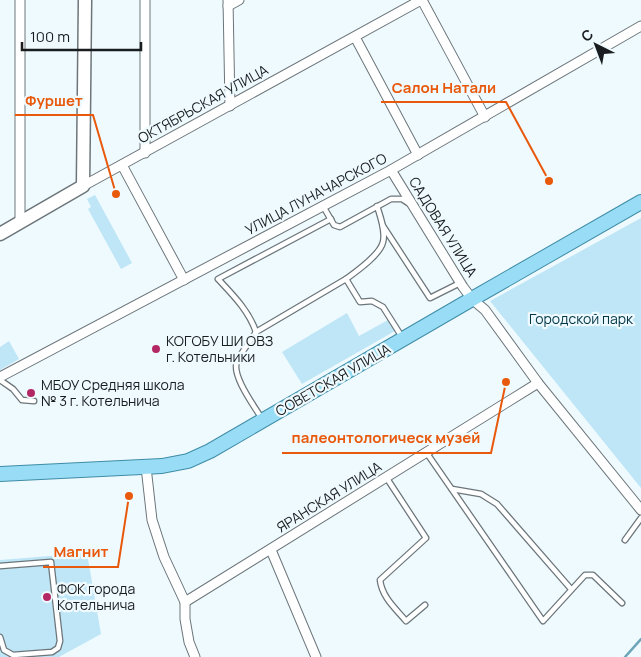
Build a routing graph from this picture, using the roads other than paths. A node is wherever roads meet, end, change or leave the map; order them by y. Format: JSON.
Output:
{"nodes":[{"id":1,"x":20,"y":0,"type":"edge"},
{"id":2,"x":85,"y":0,"type":"edge"},
{"id":3,"x":145,"y":0,"type":"edge"},
{"id":4,"x":239,"y":0,"type":"edge"},
{"id":5,"x":422,"y":0,"type":"edge"},
{"id":6,"x":228,"y":3,"type":"edge"},
{"id":7,"x":641,"y":26,"type":"edge"},
{"id":8,"x":355,"y":37,"type":"junction"},
{"id":9,"x":230,"y":106,"type":"junction"},
{"id":10,"x":485,"y":117,"type":"junction"},
{"id":11,"x":145,"y":153,"type":"junction"},
{"id":12,"x":418,"y":155,"type":"junction"},
{"id":13,"x":122,"y":165,"type":"junction"},
{"id":14,"x":391,"y":170,"type":"junction"},
{"id":15,"x":83,"y":186,"type":"junction"},
{"id":16,"x":641,"y":202,"type":"edge"},
{"id":17,"x":323,"y":205,"type":"junction"},
{"id":18,"x":411,"y":205,"type":"junction"},
{"id":19,"x":377,"y":206,"type":"junction"},
{"id":20,"x":331,"y":219,"type":"junction"},
{"id":21,"x":20,"y":222,"type":"junction"},
{"id":22,"x":383,"y":226,"type":"junction"},
{"id":23,"x":0,"y":234,"type":"edge"},
{"id":24,"x":346,"y":279,"type":"junction"},
{"id":25,"x":184,"y":280,"type":"junction"},
{"id":26,"x":460,"y":283,"type":"junction"},
{"id":27,"x":472,"y":299,"type":"junction"},
{"id":28,"x":256,"y":332,"type":"junction"},
{"id":29,"x":404,"y":339,"type":"junction"},
{"id":30,"x":0,"y":379,"type":"edge"},
{"id":31,"x":538,"y":383,"type":"junction"},
{"id":32,"x":34,"y":401,"type":"dead end"},
{"id":33,"x":263,"y":421,"type":"junction"},
{"id":34,"x":426,"y":452,"type":"junction"},
{"id":35,"x":146,"y":467,"type":"junction"},
{"id":36,"x":0,"y":474,"type":"edge"},
{"id":37,"x":386,"y":477,"type":"junction"},
{"id":38,"x":452,"y":489,"type":"junction"},
{"id":39,"x":641,"y":510,"type":"edge"},
{"id":40,"x":641,"y":518,"type":"edge"},
{"id":41,"x":626,"y":540,"type":"dead end"},
{"id":42,"x":271,"y":550,"type":"junction"},
{"id":43,"x":0,"y":566,"type":"edge"},
{"id":44,"x":571,"y":589,"type":"junction"},
{"id":45,"x":185,"y":602,"type":"junction"},
{"id":46,"x":622,"y":603,"type":"dead end"},
{"id":47,"x":425,"y":605,"type":"dead end"},
{"id":48,"x":0,"y":637,"type":"edge"},
{"id":49,"x":195,"y":657,"type":"edge"},
{"id":50,"x":316,"y":657,"type":"edge"}],
"edges":[{"from":1,"to":21,"type":"street"},
{"from":2,"to":15,"type":"street"},
{"from":3,"to":11,"type":"street"},
{"from":4,"to":6,"type":"street"},
{"from":5,"to":8,"type":"street","name":"ОКТЯБРЬСКАЯ УЛИЦА"},
{"from":5,"to":10,"type":"street"},
{"from":6,"to":9,"type":"street"},
{"from":7,"to":10,"type":"street","name":"УЛИЦА ЛУНАЧАРСКОГО"},
{"from":8,"to":9,"type":"street","name":"ОКТЯБРЬСКАЯ УЛИЦА"},
{"from":8,"to":12,"type":"street","name":"САДОВАЯ УЛИЦА"},
{"from":9,"to":11,"type":"street","name":"ОКТЯБРЬСКАЯ УЛИЦА"},
{"from":10,"to":12,"type":"street","name":"УЛИЦА ЛУНАЧАРСКОГО"},
{"from":11,"to":13,"type":"street","name":"ОКТЯБРЬСКАЯ УЛИЦА"},
{"from":12,"to":14,"type":"street","name":"УЛИЦА ЛУНАЧАРСКОГО"},
{"from":13,"to":15,"type":"street","name":"ОКТЯБРЬСКАЯ УЛИЦА"},
{"from":13,"to":25,"type":"street"},
{"from":14,"to":17,"type":"street","name":"УЛИЦА ЛУНАЧАРСКОГО"},
{"from":14,"to":18,"type":"street","name":"САДОВАЯ УЛИЦА"},
{"from":15,"to":21,"type":"street","name":"ОКТЯБРЬСКАЯ УЛИЦА"},
{"from":16,"to":27,"type":"main road","name":"СОВЕТСКАЯ УЛИЦА"},
{"from":17,"to":20,"type":"lane"},
{"from":17,"to":25,"type":"street","name":"УЛИЦА ЛУНАЧАРСКОГО"},
{"from":18,"to":19,"type":"lane"},
{"from":18,"to":26,"type":"street","name":"САДОВАЯ УЛИЦА"},
{"from":19,"to":20,"type":"lane"},
{"from":19,"to":22,"type":"lane"},
{"from":20,"to":28,"type":"lane"},
{"from":21,"to":23,"type":"street","name":"ОКТЯБРЬСКАЯ УЛИЦА"},
{"from":22,"to":24,"type":"lane"},
{"from":22,"to":26,"type":"lane"},
{"from":24,"to":28,"type":"lane"},
{"from":24,"to":29,"type":"lane"},
{"from":25,"to":30,"type":"street","name":"УЛИЦА ЛУНАЧАРСКОГО"},
{"from":26,"to":27,"type":"street","name":"САДОВАЯ УЛИЦА"},
{"from":27,"to":29,"type":"main road","name":"СОВЕТСКАЯ УЛИЦА"},
{"from":27,"to":31,"type":"street","name":"САДОВАЯ УЛИЦА"},
{"from":28,"to":33,"type":"lane"},
{"from":29,"to":33,"type":"main road","name":"СОВЕТСКАЯ УЛИЦА"},
{"from":30,"to":32,"type":"lane"},
{"from":31,"to":34,"type":"street","name":"ЯРАНСКАЯ УЛИЦА"},
{"from":31,"to":39,"type":"street","name":"САДОВАЯ УЛИЦА"},
{"from":33,"to":35,"type":"main road","name":"СОВЕТСКАЯ УЛИЦА"},
{"from":34,"to":37,"type":"street","name":"ЯРАНСКАЯ УЛИЦА"},
{"from":34,"to":38,"type":"lane"},
{"from":35,"to":36,"type":"main road","name":"СОВЕТСКАЯ УЛИЦА"},
{"from":35,"to":45,"type":"street"},
{"from":37,"to":42,"type":"street","name":"ЯРАНСКАЯ УЛИЦА"},
{"from":37,"to":47,"type":"lane"},
{"from":38,"to":44,"type":"lane"},
{"from":38,"to":44,"type":"lane"},
{"from":40,"to":41,"type":"lane"},
{"from":42,"to":45,"type":"street","name":"ЯРАНСКАЯ УЛИЦА"},
{"from":42,"to":50,"type":"street"},
{"from":43,"to":48,"type":"lane"},
{"from":44,"to":46,"type":"lane"},
{"from":45,"to":49,"type":"street"}]}
